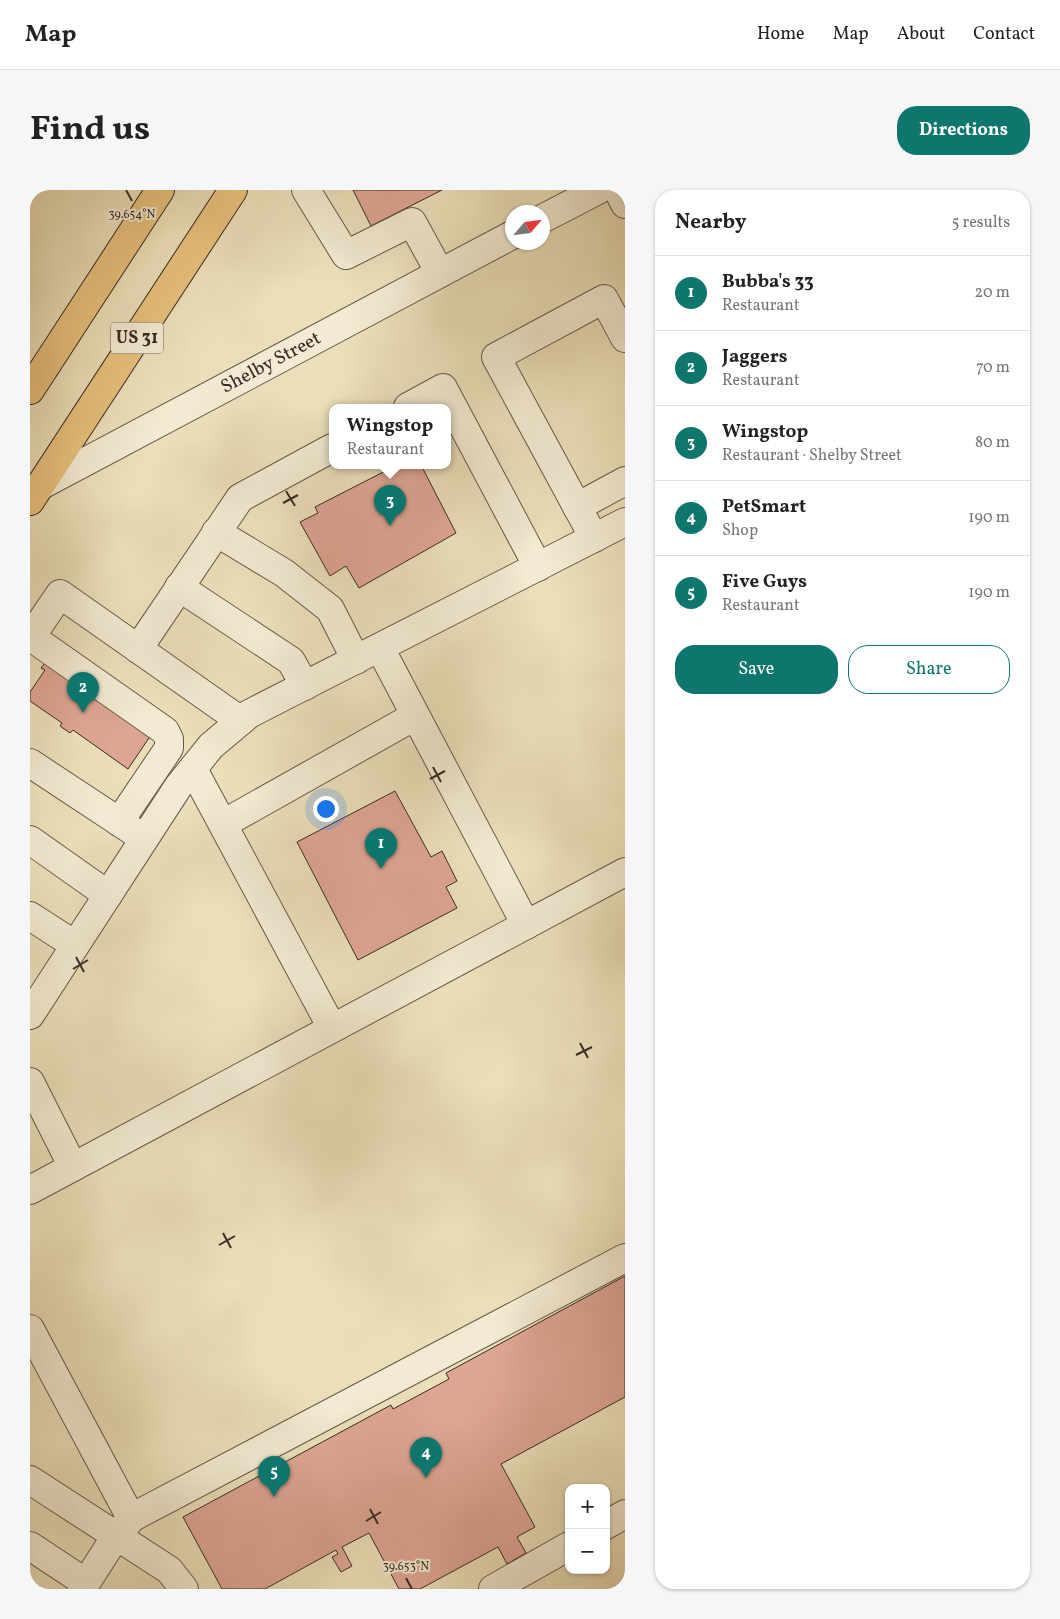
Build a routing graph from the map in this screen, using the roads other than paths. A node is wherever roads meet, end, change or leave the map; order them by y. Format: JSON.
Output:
{"nodes":[{"id":1,"x":160,"y":190,"type":"edge"},
{"id":2,"x":234,"y":190,"type":"edge"},
{"id":3,"x":307,"y":190,"type":"edge"},
{"id":4,"x":598,"y":190,"type":"edge"},
{"id":5,"x":618,"y":190,"type":"edge"},
{"id":6,"x":625,"y":204,"type":"edge"},
{"id":7,"x":550,"y":215,"type":"edge"},
{"id":8,"x":505,"y":239,"type":"edge"},
{"id":9,"x":440,"y":273,"type":"junction"},
{"id":10,"x":625,"y":338,"type":"edge"},
{"id":11,"x":30,"y":390,"type":"edge"},
{"id":12,"x":414,"y":404,"type":"edge"},
{"id":13,"x":329,"y":450,"type":"edge"},
{"id":14,"x":625,"y":480,"type":"edge"},
{"id":15,"x":33,"y":492,"type":"edge"},
{"id":16,"x":577,"y":507,"type":"junction"},
{"id":17,"x":625,"y":522,"type":"edge"},
{"id":18,"x":216,"y":532,"type":"junction"},
{"id":19,"x":594,"y":538,"type":"junction"},
{"id":20,"x":538,"y":567,"type":"junction"},
{"id":21,"x":179,"y":587,"type":"junction"},
{"id":22,"x":30,"y":638,"type":"edge"},
{"id":23,"x":380,"y":648,"type":"junction"},
{"id":24,"x":138,"y":649,"type":"junction"},
{"id":25,"x":356,"y":660,"type":"junction"},
{"id":26,"x":305,"y":686,"type":"junction"},
{"id":27,"x":416,"y":716,"type":"junction"},
{"id":28,"x":241,"y":721,"type":"junction"},
{"id":29,"x":30,"y":762,"type":"edge"},
{"id":30,"x":193,"y":768,"type":"junction"},
{"id":31,"x":119,"y":822,"type":"junction"},
{"id":32,"x":222,"y":824,"type":"junction"},
{"id":33,"x":144,"y":839,"type":"junction"},
{"id":34,"x":30,"y":840,"type":"edge"},
{"id":35,"x":625,"y":872,"type":"edge"},
{"id":36,"x":108,"y":895,"type":"junction"},
{"id":37,"x":30,"y":916,"type":"edge"},
{"id":38,"x":526,"y":925,"type":"junction"},
{"id":39,"x":76,"y":945,"type":"junction"},
{"id":40,"x":30,"y":1015,"type":"edge"},
{"id":41,"x":332,"y":1028,"type":"junction"},
{"id":42,"x":30,"y":1082,"type":"edge"},
{"id":43,"x":73,"y":1167,"type":"junction"},
{"id":44,"x":30,"y":1190,"type":"edge"},
{"id":45,"x":625,"y":1258,"type":"edge"},
{"id":46,"x":30,"y":1329,"type":"edge"},
{"id":47,"x":30,"y":1480,"type":"edge"},
{"id":48,"x":625,"y":1514,"type":"edge"},
{"id":49,"x":610,"y":1523,"type":"edge"},
{"id":50,"x":124,"y":1527,"type":"junction"},
{"id":51,"x":30,"y":1546,"type":"edge"},
{"id":52,"x":565,"y":1548,"type":"edge"},
{"id":53,"x":84,"y":1586,"type":"edge"},
{"id":54,"x":184,"y":1589,"type":"edge"},
{"id":55,"x":493,"y":1589,"type":"edge"}],
"edges":[{"from":1,"to":11,"type":"main road"},
{"from":2,"to":15,"type":"main road","number":"US 31"},
{"from":3,"to":9,"type":"street"},
{"from":4,"to":7,"type":"street"},
{"from":5,"to":6,"type":"street"},
{"from":8,"to":9,"type":"street","name":"Shelby Street"},
{"from":9,"to":15,"type":"street","name":"Shelby Street"},
{"from":10,"to":16,"type":"street"},
{"from":12,"to":20,"type":"street"},
{"from":13,"to":18,"type":"street"},
{"from":14,"to":16,"type":"street"},
{"from":16,"to":19,"type":"street"},
{"from":17,"to":19,"type":"street"},
{"from":18,"to":21,"type":"street"},
{"from":18,"to":25,"type":"street"},
{"from":19,"to":20,"type":"street"},
{"from":20,"to":23,"type":"street"},
{"from":21,"to":24,"type":"street"},
{"from":21,"to":26,"type":"street"},
{"from":22,"to":24,"type":"street"},
{"from":22,"to":31,"type":"street"},
{"from":23,"to":25,"type":"street"},
{"from":23,"to":27,"type":"street"},
{"from":24,"to":28,"type":"street"},
{"from":25,"to":26,"type":"street"},
{"from":26,"to":28,"type":"street"},
{"from":27,"to":32,"type":"street"},
{"from":27,"to":38,"type":"street"},
{"from":28,"to":30,"type":"street"},
{"from":29,"to":31,"type":"street"},
{"from":30,"to":32,"type":"street"},
{"from":30,"to":33,"type":"street"},
{"from":31,"to":33,"type":"street"},
{"from":32,"to":41,"type":"street"},
{"from":33,"to":36,"type":"street"},
{"from":34,"to":36,"type":"street"},
{"from":35,"to":38,"type":"street"},
{"from":36,"to":39,"type":"street"},
{"from":37,"to":39,"type":"street"},
{"from":38,"to":41,"type":"street"},
{"from":39,"to":40,"type":"street"},
{"from":41,"to":43,"type":"street"},
{"from":42,"to":43,"type":"street"},
{"from":43,"to":44,"type":"street"},
{"from":45,"to":50,"type":"street"},
{"from":46,"to":50,"type":"street"},
{"from":47,"to":50,"type":"street"},
{"from":48,"to":49,"type":"street"},
{"from":50,"to":53,"type":"street"},
{"from":50,"to":54,"type":"street"},
{"from":51,"to":53,"type":"street"},
{"from":52,"to":55,"type":"street"}]}
